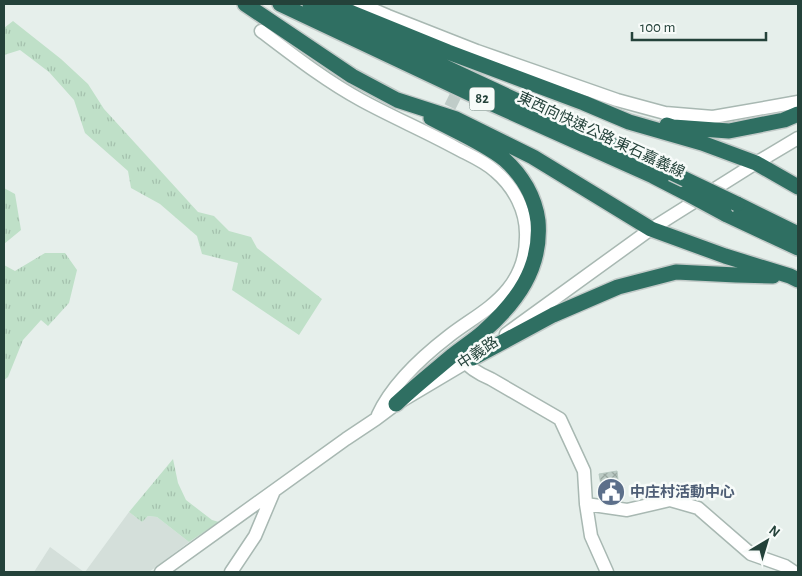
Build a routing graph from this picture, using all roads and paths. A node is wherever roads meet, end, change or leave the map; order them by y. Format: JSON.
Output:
{"nodes":[{"id":1,"x":245,"y":4,"type":"edge"},
{"id":2,"x":280,"y":4,"type":"edge"},
{"id":3,"x":310,"y":4,"type":"edge"},
{"id":4,"x":330,"y":4,"type":"edge"},
{"id":5,"x":360,"y":4,"type":"edge"},
{"id":6,"x":261,"y":32,"type":"dead end"},
{"id":7,"x":397,"y":100,"type":"junction"},
{"id":8,"x":798,"y":102,"type":"edge"},
{"id":9,"x":584,"y":103,"type":"junction"},
{"id":10,"x":798,"y":114,"type":"edge"},
{"id":11,"x":798,"y":138,"type":"edge"},
{"id":12,"x":756,"y":163,"type":"junction"},
{"id":13,"x":798,"y":187,"type":"edge"},
{"id":14,"x":731,"y":209,"type":"junction"},
{"id":15,"x":651,"y":229,"type":"junction"},
{"id":16,"x":798,"y":234,"type":"edge"},
{"id":17,"x":798,"y":248,"type":"edge"},
{"id":18,"x":794,"y":278,"type":"edge"},
{"id":19,"x":465,"y":358,"type":"junction"},
{"id":20,"x":396,"y":404,"type":"joint"},
{"id":21,"x":376,"y":419,"type":"junction"},
{"id":22,"x":274,"y":490,"type":"junction"},
{"id":23,"x":586,"y":504,"type":"junction"},
{"id":24,"x":161,"y":572,"type":"edge"},
{"id":25,"x":231,"y":572,"type":"edge"},
{"id":26,"x":607,"y":572,"type":"edge"},
{"id":27,"x":794,"y":572,"type":"edge"}],
"edges":[{"from":1,"to":7,"type":"highway"},
{"from":2,"to":14,"type":"highway","name":"東西向快速公路 東石嘉義線","number":"82","bridge":true},
{"from":3,"to":14,"type":"highway","name":"東西向快速公路 東石嘉義線","number":"82","bridge":true},
{"from":4,"to":9,"type":"highway"},
{"from":5,"to":8,"type":"street"},
{"from":6,"to":21,"type":"street"},
{"from":7,"to":15,"type":"highway"},
{"from":7,"to":19,"type":"highway"},
{"from":9,"to":10,"type":"highway"},
{"from":9,"to":12,"type":"highway"},
{"from":11,"to":12,"type":"street","name":"中義路"},
{"from":12,"to":13,"type":"highway"},
{"from":12,"to":15,"type":"street","name":"中義路"},
{"from":14,"to":16,"type":"highway","name":"東西向快速公路 東石嘉義線","number":"82"},
{"from":14,"to":17,"type":"highway","name":"東西向快速公路 東石嘉義線","number":"82"},
{"from":15,"to":18,"type":"highway"},
{"from":15,"to":19,"type":"street","name":"中義路"},
{"from":18,"to":19,"type":"highway"},
{"from":19,"to":20,"type":"highway"},
{"from":19,"to":23,"type":"street"},
{"from":20,"to":21,"type":"street"},
{"from":21,"to":22,"type":"street"},
{"from":22,"to":24,"type":"street"},
{"from":22,"to":25,"type":"street"},
{"from":23,"to":26,"type":"street"},
{"from":23,"to":27,"type":"street"}]}
